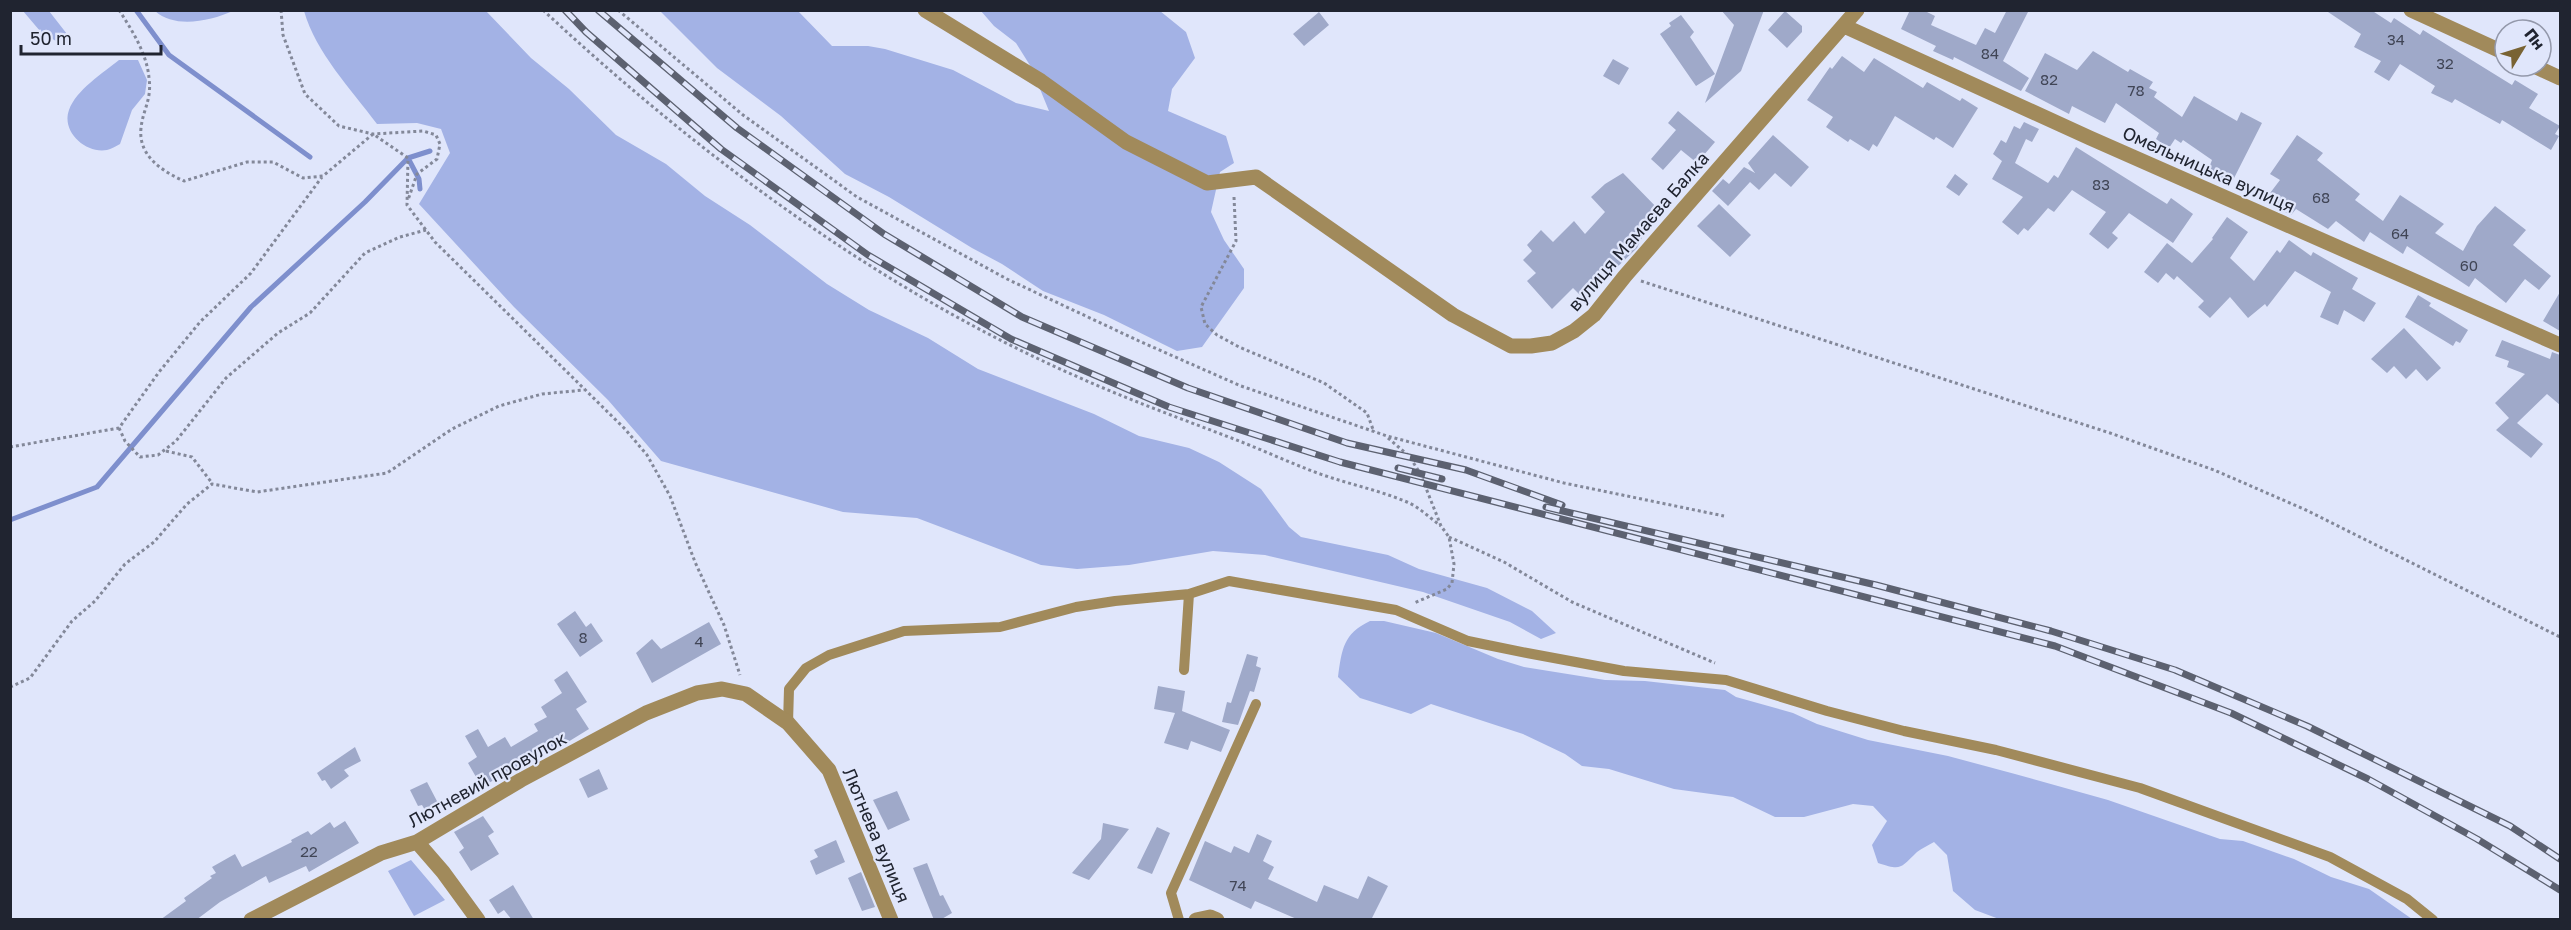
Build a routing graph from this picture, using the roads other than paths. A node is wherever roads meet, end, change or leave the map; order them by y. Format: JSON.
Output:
{"nodes":[{"id":1,"x":925,"y":10,"type":"edge"},
{"id":2,"x":1857,"y":10,"type":"edge"},
{"id":3,"x":2411,"y":10,"type":"edge"},
{"id":4,"x":1844,"y":26,"type":"junction"},
{"id":5,"x":2493,"y":48,"type":"edge"},
{"id":6,"x":2560,"y":345,"type":"edge"},
{"id":7,"x":1189,"y":594,"type":"junction"},
{"id":8,"x":1184,"y":670,"type":"dead end"},
{"id":9,"x":746,"y":694,"type":"joint"},
{"id":10,"x":1256,"y":704,"type":"dead end"},
{"id":11,"x":788,"y":723,"type":"junction"},
{"id":12,"x":417,"y":842,"type":"junction"},
{"id":13,"x":251,"y":920,"type":"edge"},
{"id":14,"x":478,"y":920,"type":"edge"},
{"id":15,"x":891,"y":920,"type":"edge"},
{"id":16,"x":1179,"y":920,"type":"edge"},
{"id":17,"x":1196,"y":920,"type":"edge"},
{"id":18,"x":1217,"y":920,"type":"edge"},
{"id":19,"x":2433,"y":920,"type":"edge"}],
"edges":[{"from":1,"to":4,"type":"street","name":"вулиця Мамаєва Балка"},
{"from":2,"to":4,"type":"street","name":"вулиця Мамаєва Балка"},
{"from":3,"to":5,"type":"street"},
{"from":4,"to":6,"type":"street","name":"Омельницька вулиця"},
{"from":7,"to":8,"type":"lane"},
{"from":7,"to":11,"type":"lane"},
{"from":7,"to":19,"type":"lane"},
{"from":9,"to":11,"type":"street","name":"Лютнева вулиця"},
{"from":9,"to":12,"type":"street","name":"Лютневий провулок"},
{"from":10,"to":16,"type":"lane"},
{"from":11,"to":15,"type":"street","name":"Лютнева вулиця"},
{"from":12,"to":13,"type":"street","name":"Лютневий провулок"},
{"from":12,"to":14,"type":"street"},
{"from":17,"to":18,"type":"street"}]}
